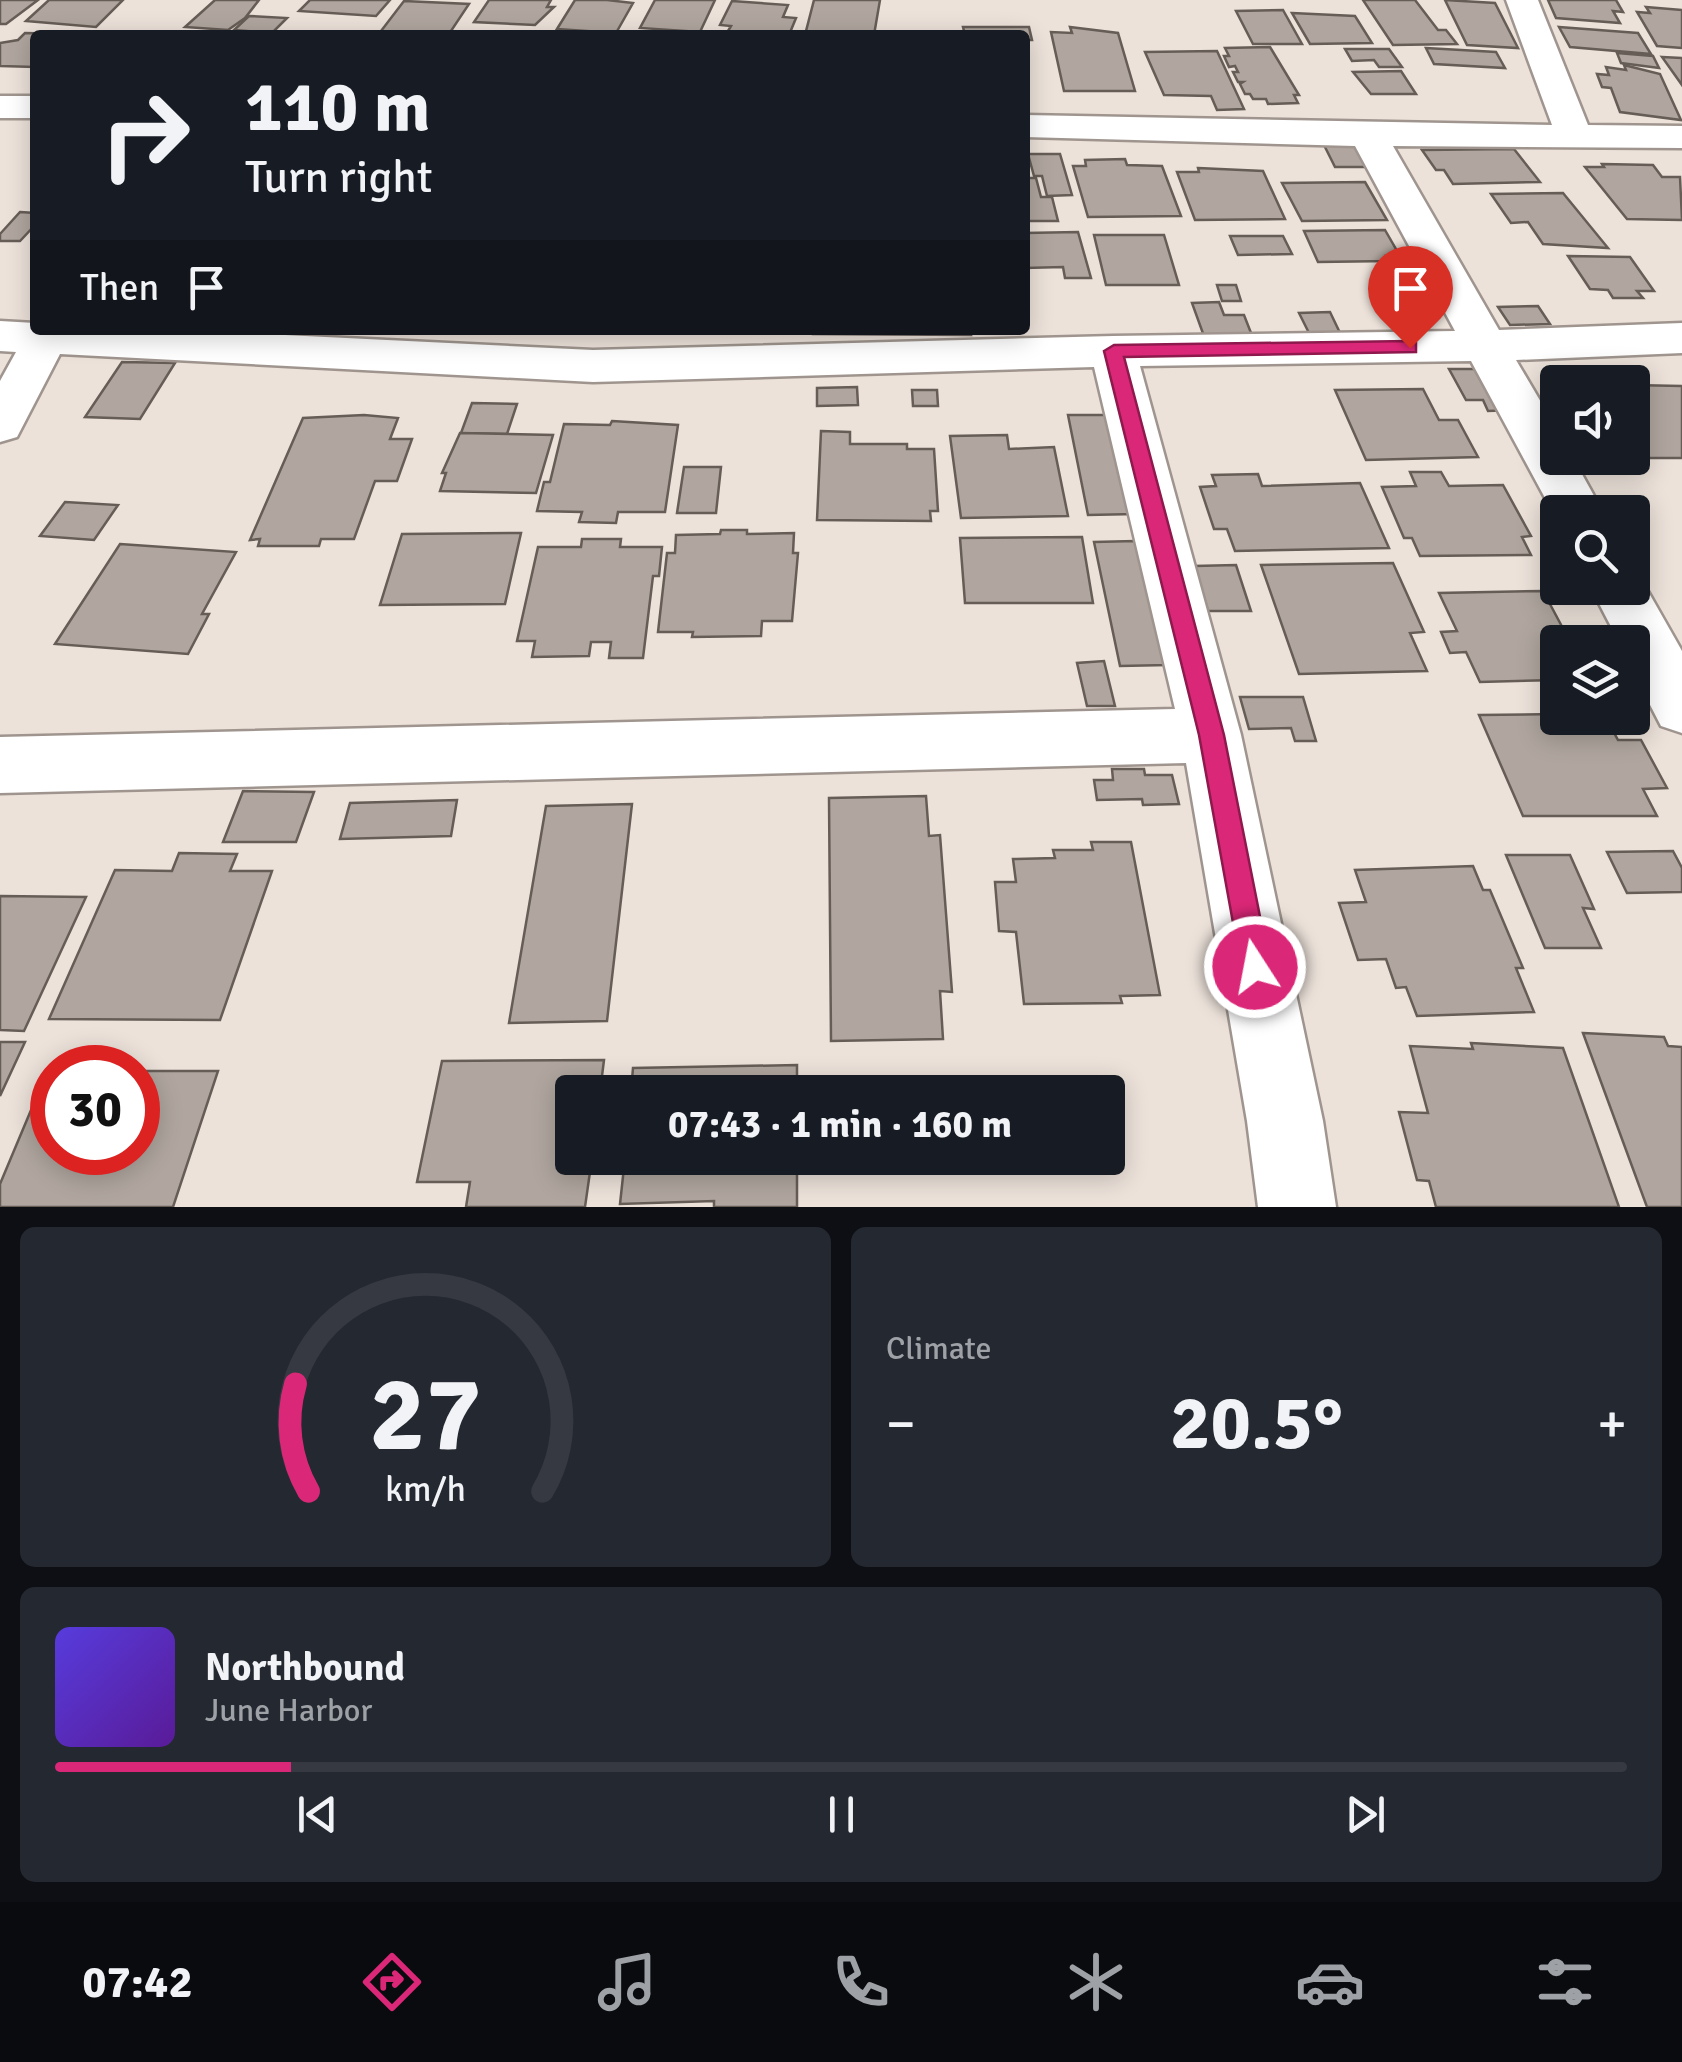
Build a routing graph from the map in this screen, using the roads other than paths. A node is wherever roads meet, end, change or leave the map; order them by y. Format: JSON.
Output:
{"nodes":[{"id":1,"x":1522,"y":0,"type":"edge"},
{"id":2,"x":0,"y":107,"type":"edge"},
{"id":3,"x":30,"y":107,"type":"edge"},
{"id":4,"x":1030,"y":126,"type":"edge"},
{"id":5,"x":1573,"y":134,"type":"junction"},
{"id":6,"x":1368,"y":135,"type":"junction"},
{"id":7,"x":1682,"y":137,"type":"edge"},
{"id":8,"x":0,"y":336,"type":"edge"},
{"id":9,"x":46,"y":337,"type":"junction"},
{"id":10,"x":1682,"y":338,"type":"edge"},
{"id":11,"x":1489,"y":346,"type":"junction"},
{"id":12,"x":1114,"y":351,"type":"junction"},
{"id":13,"x":0,"y":426,"type":"edge"},
{"id":14,"x":1569,"y":495,"type":"edge"},
{"id":15,"x":1627,"y":605,"type":"edge"},
{"id":16,"x":1682,"y":707,"type":"edge"},
{"id":17,"x":1211,"y":735,"type":"junction"},
{"id":18,"x":0,"y":766,"type":"edge"},
{"id":19,"x":1297,"y":1207,"type":"edge"}],
"edges":[{"from":1,"to":5,"type":"street"},
{"from":2,"to":3,"type":"street"},
{"from":4,"to":6,"type":"street"},
{"from":5,"to":6,"type":"street"},
{"from":5,"to":7,"type":"street"},
{"from":6,"to":11,"type":"street"},
{"from":8,"to":9,"type":"street"},
{"from":9,"to":12,"type":"street"},
{"from":9,"to":13,"type":"street"},
{"from":10,"to":11,"type":"street"},
{"from":11,"to":12,"type":"street"},
{"from":11,"to":14,"type":"street"},
{"from":12,"to":17,"type":"street"},
{"from":15,"to":16,"type":"street"},
{"from":17,"to":18,"type":"street"},
{"from":17,"to":19,"type":"street"}]}
